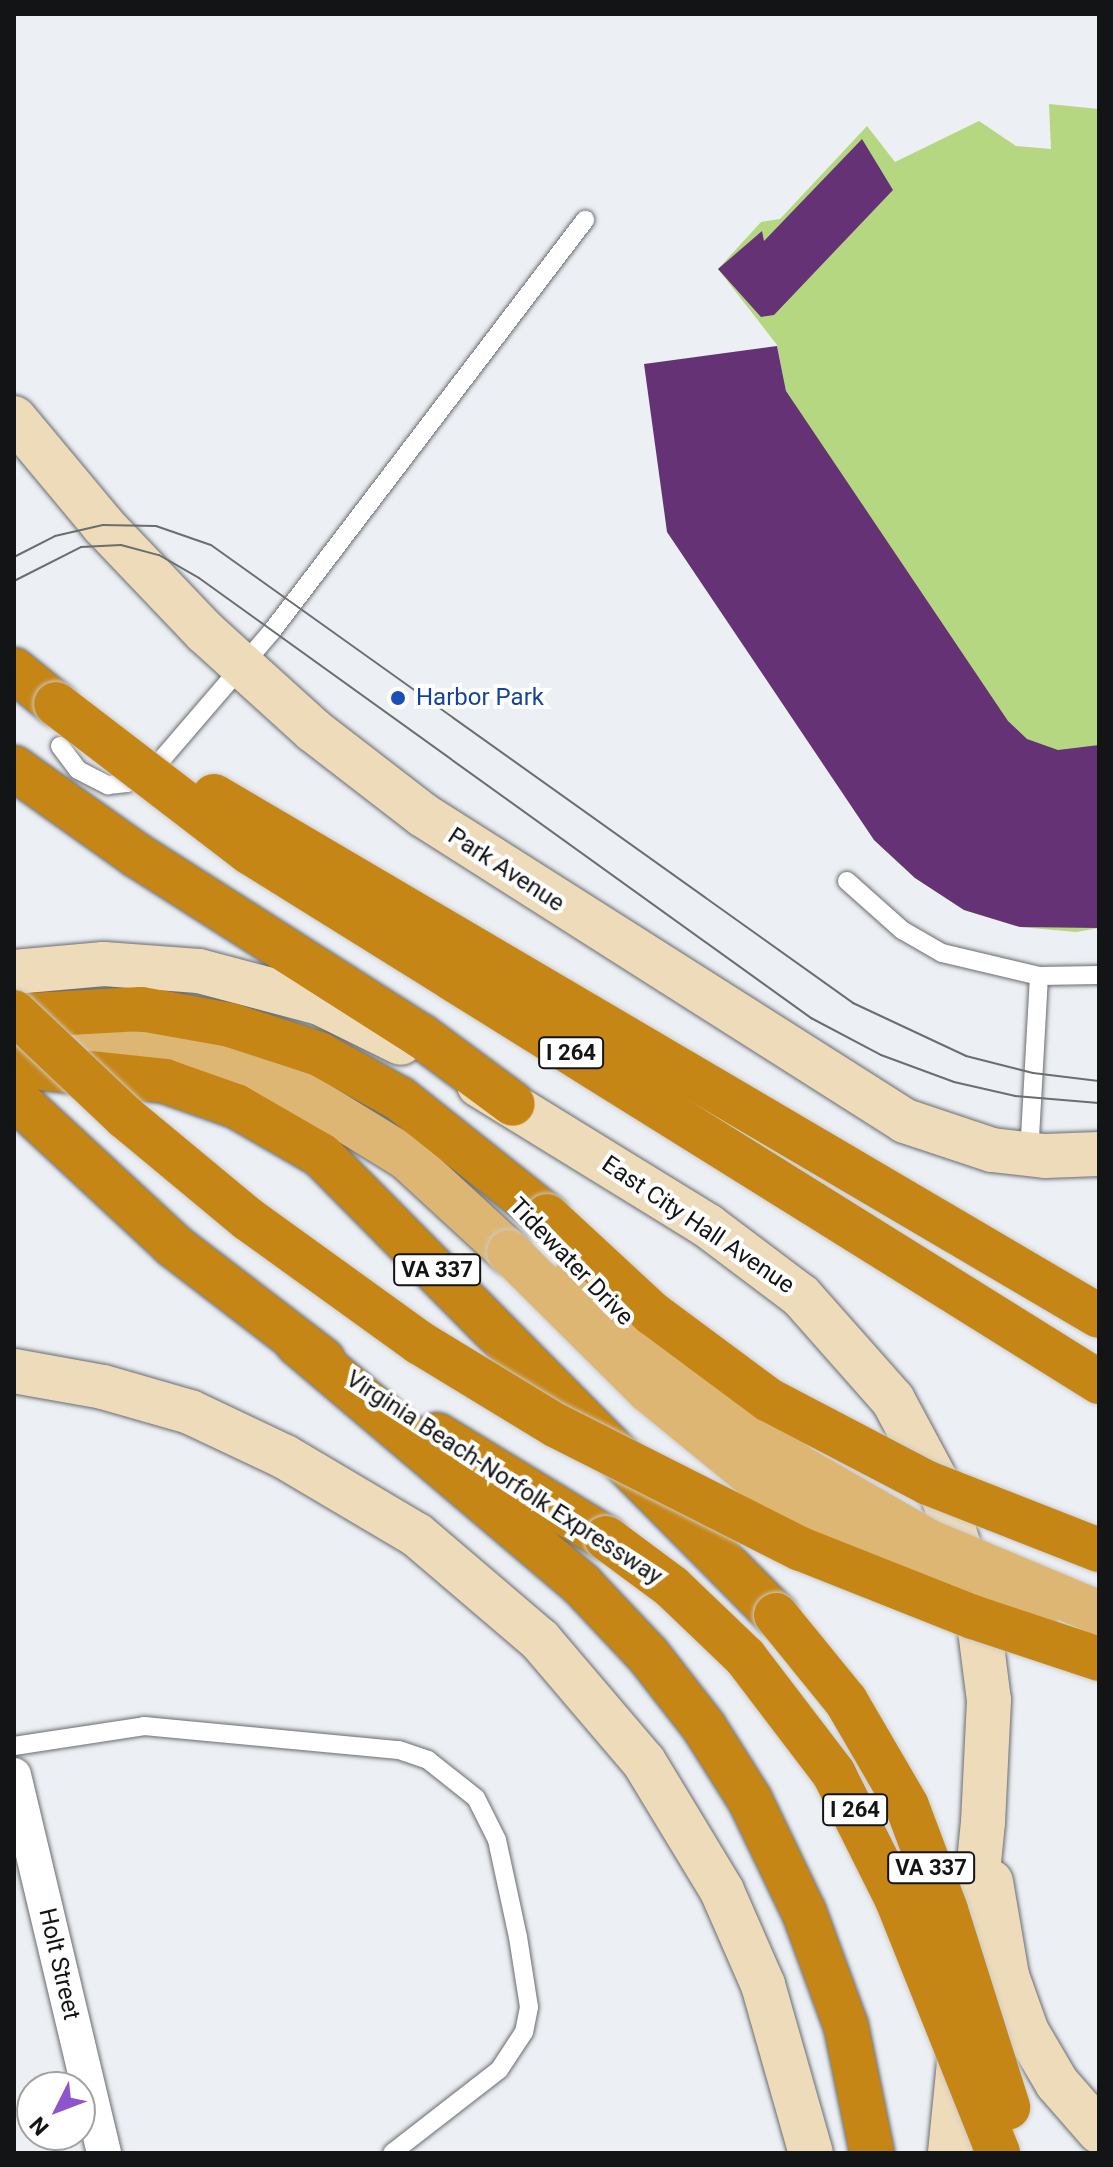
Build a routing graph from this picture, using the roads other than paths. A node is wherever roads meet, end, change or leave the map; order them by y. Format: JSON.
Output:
{"nodes":[{"id":1,"x":585,"y":220,"type":"dead end"},
{"id":2,"x":14,"y":418,"type":"edge"},
{"id":3,"x":242,"y":667,"type":"junction"},
{"id":4,"x":14,"y":670,"type":"edge"},
{"id":5,"x":58,"y":725,"type":"junction"},
{"id":6,"x":14,"y":768,"type":"edge"},
{"id":7,"x":847,"y":881,"type":"dead end"},
{"id":8,"x":14,"y":972,"type":"edge"},
{"id":9,"x":1099,"y":975,"type":"edge"},
{"id":10,"x":1039,"y":976,"type":"junction"},
{"id":11,"x":14,"y":1014,"type":"edge"},
{"id":12,"x":16,"y":1075,"type":"edge"},
{"id":13,"x":513,"y":1104,"type":"junction"},
{"id":14,"x":1099,"y":1154,"type":"edge"},
{"id":15,"x":1029,"y":1155,"type":"junction"},
{"id":16,"x":530,"y":1232,"type":"junction"},
{"id":17,"x":1099,"y":1316,"type":"edge"},
{"id":18,"x":297,"y":1343,"type":"junction"},
{"id":19,"x":14,"y":1371,"type":"edge"},
{"id":20,"x":1099,"y":1382,"type":"edge"},
{"id":21,"x":1099,"y":1550,"type":"edge"},
{"id":22,"x":1099,"y":1613,"type":"edge"},
{"id":23,"x":1099,"y":1651,"type":"edge"},
{"id":24,"x":1099,"y":1659,"type":"edge"},
{"id":25,"x":14,"y":1746,"type":"edge"},
{"id":26,"x":14,"y":1775,"type":"edge"},
{"id":27,"x":983,"y":1822,"type":"junction"},
{"id":28,"x":1099,"y":2131,"type":"edge"},
{"id":29,"x":104,"y":2153,"type":"edge"},
{"id":30,"x":392,"y":2153,"type":"edge"},
{"id":31,"x":811,"y":2153,"type":"edge"},
{"id":32,"x":872,"y":2153,"type":"edge"},
{"id":33,"x":950,"y":2153,"type":"edge"},
{"id":34,"x":998,"y":2153,"type":"edge"},
{"id":35,"x":1017,"y":2153,"type":"edge"}],
"edges":[{"from":1,"to":3,"type":"lane"},
{"from":2,"to":3,"type":"main road","name":"Park Avenue"},
{"from":3,"to":5,"type":"lane"},
{"from":3,"to":15,"type":"main road","name":"Park Avenue"},
{"from":4,"to":5,"type":"highway","number":"I 264"},
{"from":5,"to":17,"type":"highway","bridge":true},
{"from":5,"to":20,"type":"highway","number":"I 264","bridge":true},
{"from":6,"to":13,"type":"highway"},
{"from":7,"to":10,"type":"lane"},
{"from":8,"to":13,"type":"main road","name":"East City Hall Avenue"},
{"from":9,"to":10,"type":"lane"},
{"from":10,"to":15,"type":"lane"},
{"from":11,"to":16,"type":"highway"},
{"from":11,"to":24,"type":"highway","bridge":true},
{"from":12,"to":16,"type":"main road","name":"Tidewater Drive"},
{"from":12,"to":18,"type":"highway","name":"Virginia Beach-Norfolk Expressway","number":"I 264"},
{"from":12,"to":35,"type":"highway","number":"VA 337","bridge":true},
{"from":13,"to":27,"type":"main road","name":"East City Hall Avenue"},
{"from":14,"to":15,"type":"main road","name":"Park Avenue"},
{"from":16,"to":21,"type":"highway","bridge":true},
{"from":16,"to":22,"type":"main road","name":"Tidewater Drive","bridge":true},
{"from":16,"to":23,"type":"main road","name":"Tidewater Drive","bridge":true},
{"from":18,"to":32,"type":"highway"},
{"from":18,"to":34,"type":"highway","name":"Virginia Beach-Norfolk Expressway","number":"I 264","bridge":true},
{"from":19,"to":31,"type":"main road"},
{"from":25,"to":30,"type":"lane"},
{"from":26,"to":29,"type":"street","name":"Holt Street"},
{"from":27,"to":28,"type":"main road"},
{"from":27,"to":33,"type":"main road","name":"East City Hall Avenue"}]}
